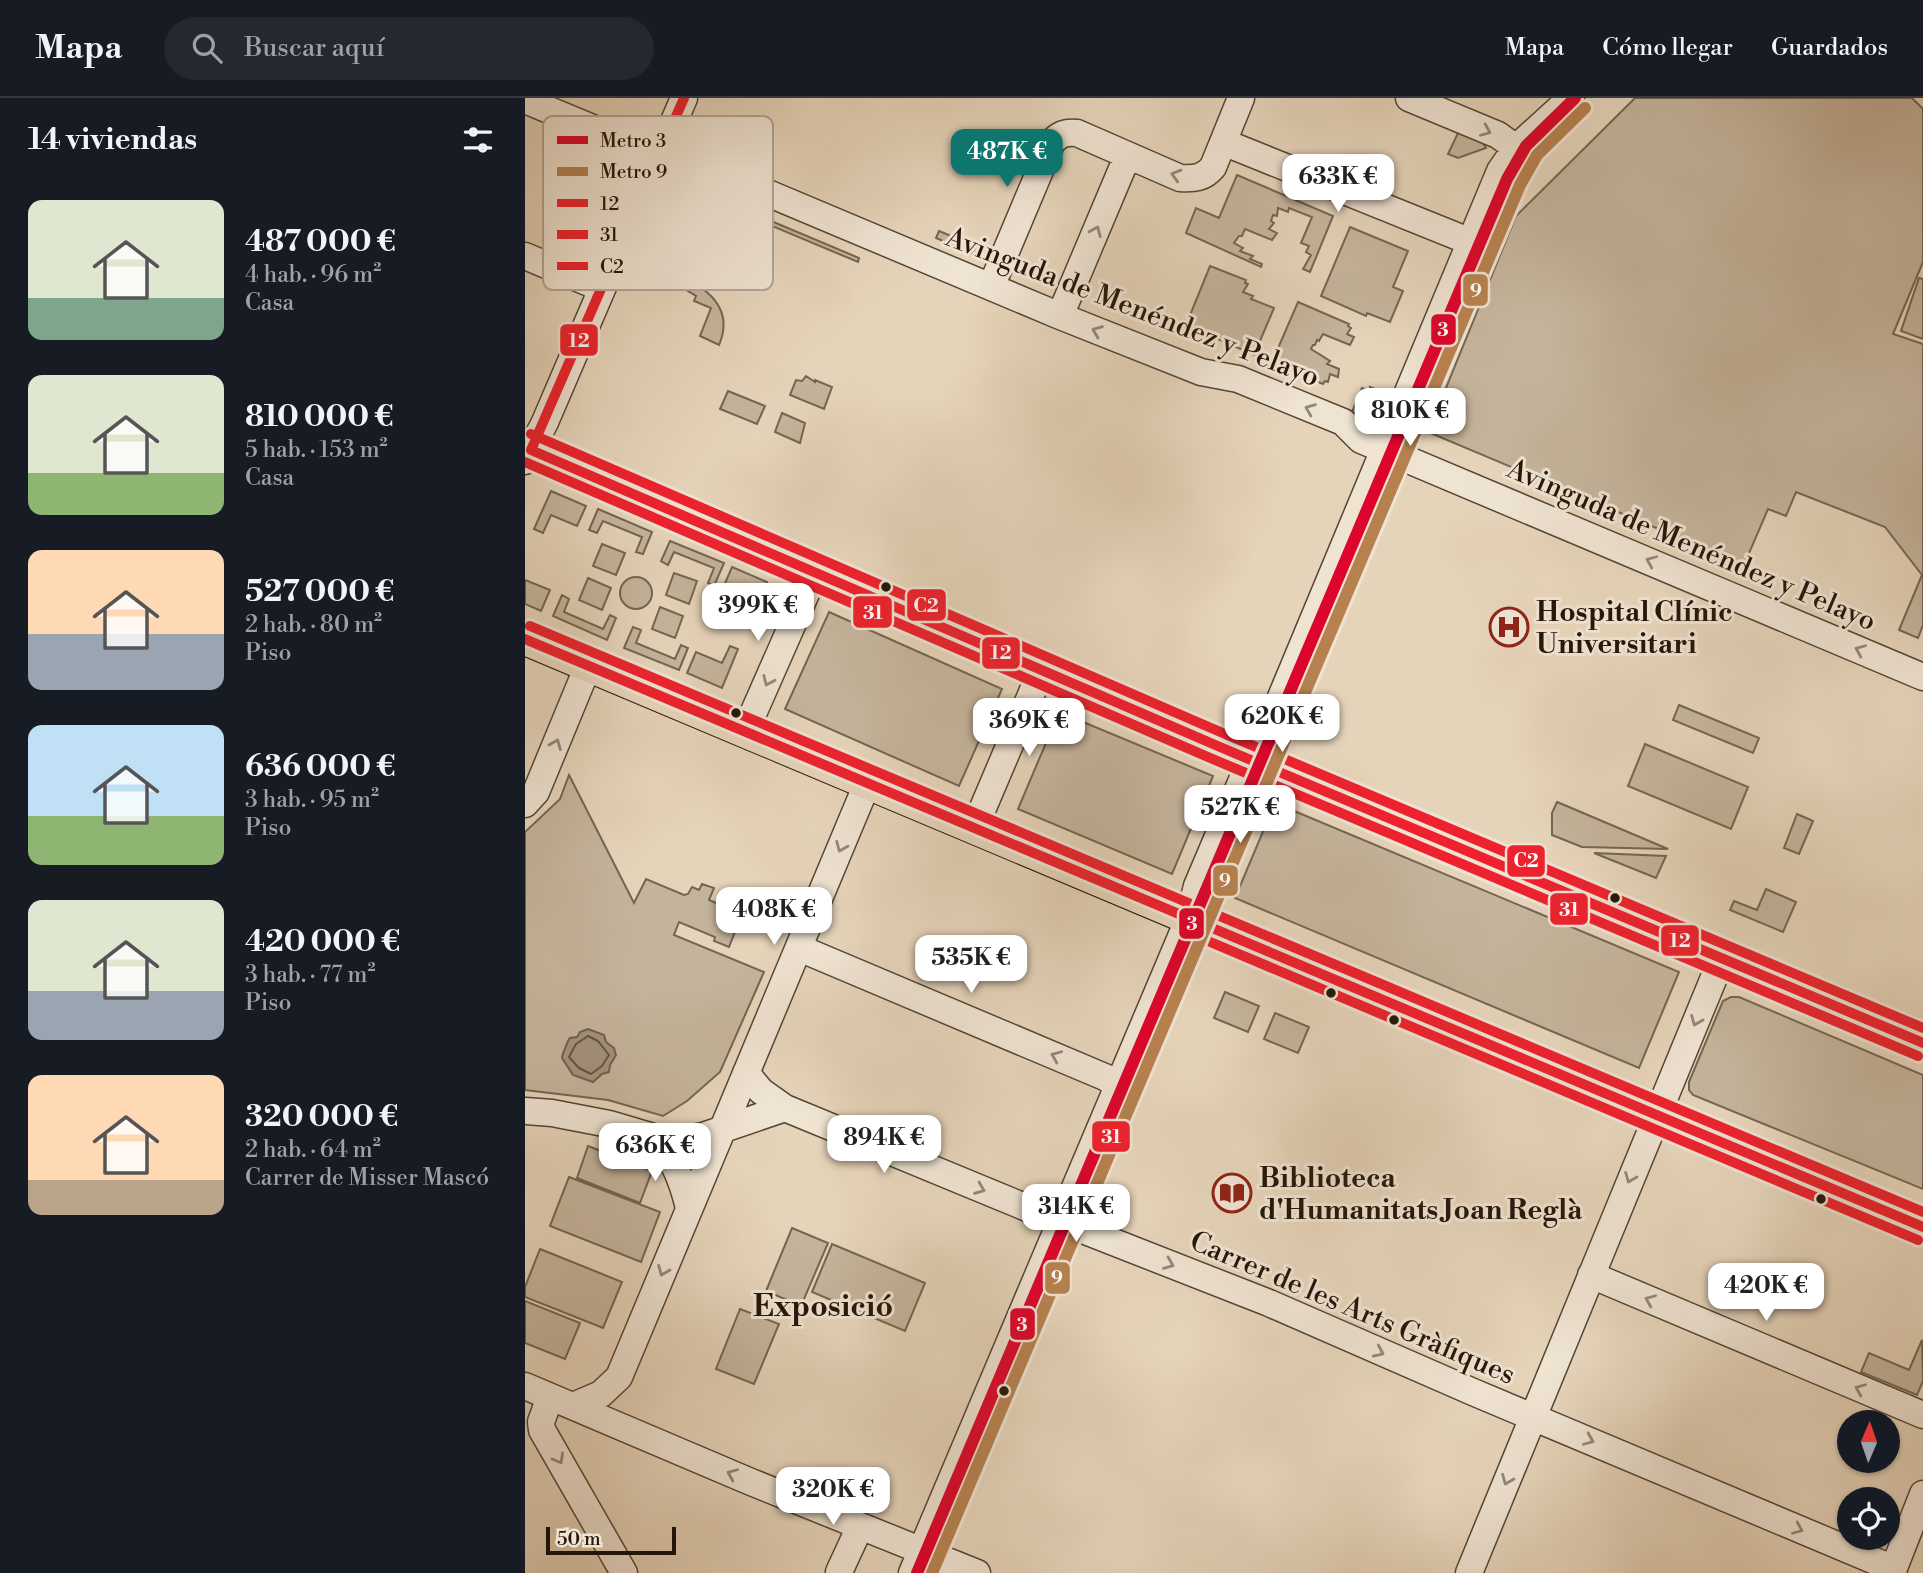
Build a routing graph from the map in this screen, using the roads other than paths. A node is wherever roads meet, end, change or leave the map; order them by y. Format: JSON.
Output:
{"nodes":[{"id":1,"x":684,"y":98,"type":"edge"},
{"id":2,"x":1241,"y":98,"type":"edge"},
{"id":3,"x":1409,"y":98,"type":"edge"},
{"id":4,"x":1571,"y":98,"type":"edge"},
{"id":5,"x":525,"y":100,"type":"edge"},
{"id":6,"x":563,"y":116,"type":"edge"},
{"id":7,"x":676,"y":116,"type":"edge"},
{"id":8,"x":1223,"y":142,"type":"junction"},
{"id":9,"x":1516,"y":148,"type":"junction"},
{"id":10,"x":1128,"y":157,"type":"junction"},
{"id":11,"x":773,"y":196,"type":"edge"},
{"id":12,"x":1471,"y":242,"type":"junction"},
{"id":13,"x":525,"y":256,"type":"edge"},
{"id":14,"x":543,"y":264,"type":"edge"},
{"id":15,"x":991,"y":287,"type":"junction"},
{"id":16,"x":600,"y":290,"type":"edge"},
{"id":17,"x":1060,"y":316,"type":"junction"},
{"id":18,"x":1384,"y":450,"type":"junction"},
{"id":19,"x":527,"y":452,"type":"edge"},
{"id":20,"x":815,"y":573,"type":"junction"},
{"id":21,"x":525,"y":639,"type":"edge"},
{"id":22,"x":587,"y":666,"type":"junction"},
{"id":23,"x":1042,"y":669,"type":"junction"},
{"id":24,"x":1923,"y":677,"type":"edge"},
{"id":25,"x":745,"y":732,"type":"junction"},
{"id":26,"x":1251,"y":759,"type":"junction"},
{"id":27,"x":867,"y":784,"type":"junction"},
{"id":28,"x":525,"y":804,"type":"edge"},
{"id":29,"x":974,"y":828,"type":"junction"},
{"id":30,"x":1189,"y":918,"type":"junction"},
{"id":31,"x":799,"y":948,"type":"junction"},
{"id":32,"x":1722,"y":958,"type":"junction"},
{"id":33,"x":1923,"y":1043,"type":"edge"},
{"id":34,"x":746,"y":1073,"type":"junction"},
{"id":35,"x":1117,"y":1086,"type":"junction"},
{"id":36,"x":785,"y":1108,"type":"junction"},
{"id":37,"x":525,"y":1111,"type":"edge"},
{"id":38,"x":1657,"y":1115,"type":"junction"},
{"id":39,"x":724,"y":1128,"type":"junction"},
{"id":40,"x":652,"y":1137,"type":"junction"},
{"id":41,"x":689,"y":1208,"type":"junction"},
{"id":42,"x":1061,"y":1220,"type":"junction"},
{"id":43,"x":1923,"y":1227,"type":"edge"},
{"id":44,"x":1591,"y":1275,"type":"junction"},
{"id":45,"x":525,"y":1386,"type":"edge"},
{"id":46,"x":561,"y":1401,"type":"junction"},
{"id":47,"x":1923,"y":1415,"type":"edge"},
{"id":48,"x":1533,"y":1417,"type":"junction"},
{"id":49,"x":1923,"y":1494,"type":"edge"},
{"id":50,"x":865,"y":1529,"type":"junction"},
{"id":51,"x":917,"y":1562,"type":"edge"},
{"id":52,"x":1893,"y":1571,"type":"edge"},
{"id":53,"x":624,"y":1573,"type":"edge"},
{"id":54,"x":838,"y":1573,"type":"edge"},
{"id":55,"x":852,"y":1573,"type":"edge"},
{"id":56,"x":977,"y":1573,"type":"edge"},
{"id":57,"x":1469,"y":1573,"type":"edge"}],
"edges":[{"from":1,"to":7,"type":"street"},
{"from":2,"to":8,"type":"street"},
{"from":3,"to":9,"type":"street","one_way":true},
{"from":4,"to":9,"type":"street"},
{"from":5,"to":6,"type":"street","name":"Avinguda de Menéndez y Pelayo"},
{"from":8,"to":10,"type":"street","one_way":true},
{"from":8,"to":12,"type":"street"},
{"from":9,"to":12,"type":"street"},
{"from":10,"to":15,"type":"street"},
{"from":17,"to":10,"type":"street","one_way":true},
{"from":11,"to":15,"type":"street","name":"Avinguda de Menéndez y Pelayo"},
{"from":12,"to":18,"type":"street"},
{"from":13,"to":14,"type":"street"},
{"from":15,"to":17,"type":"street","name":"Avinguda de Menéndez y Pelayo"},
{"from":16,"to":19,"type":"street"},
{"from":18,"to":17,"type":"street","name":"Avinguda de Menéndez y Pelayo","one_way":true},
{"from":24,"to":18,"type":"street","name":"Avinguda de Menéndez y Pelayo","one_way":true},
{"from":18,"to":26,"type":"street"},
{"from":19,"to":20,"type":"main road"},
{"from":20,"to":23,"type":"main road"},
{"from":20,"to":25,"type":"street","one_way":true},
{"from":21,"to":22,"type":"main road"},
{"from":22,"to":25,"type":"main road"},
{"from":28,"to":22,"type":"street","one_way":true},
{"from":23,"to":26,"type":"main road"},
{"from":23,"to":29,"type":"street"},
{"from":25,"to":27,"type":"main road"},
{"from":26,"to":30,"type":"street"},
{"from":26,"to":32,"type":"main road"},
{"from":27,"to":29,"type":"main road"},
{"from":27,"to":31,"type":"street","one_way":true},
{"from":29,"to":30,"type":"main road"},
{"from":30,"to":35,"type":"street"},
{"from":30,"to":38,"type":"main road"},
{"from":31,"to":34,"type":"street"},
{"from":35,"to":31,"type":"street","one_way":true},
{"from":32,"to":33,"type":"main road"},
{"from":32,"to":38,"type":"street","one_way":true},
{"from":34,"to":36,"type":"street","name":"Carrer de les Arts Gràfiques"},
{"from":34,"to":39,"type":"street"},
{"from":35,"to":42,"type":"street"},
{"from":36,"to":39,"type":"street"},
{"from":36,"to":42,"type":"street","name":"Carrer de les Arts Gràfiques","one_way":true},
{"from":37,"to":40,"type":"street"},
{"from":38,"to":43,"type":"main road"},
{"from":38,"to":44,"type":"street","one_way":true},
{"from":39,"to":40,"type":"street"},
{"from":39,"to":41,"type":"street"},
{"from":40,"to":41,"type":"street"},
{"from":41,"to":46,"type":"street","one_way":true},
{"from":42,"to":48,"type":"street","name":"Carrer de les Arts Gràfiques","one_way":true},
{"from":42,"to":51,"type":"street"},
{"from":47,"to":44,"type":"street","one_way":true},
{"from":44,"to":48,"type":"street"},
{"from":45,"to":46,"type":"street"},
{"from":50,"to":46,"type":"street","one_way":true},
{"from":46,"to":53,"type":"street","one_way":true},
{"from":48,"to":52,"type":"street","name":"Carrer de les Arts Gràfiques","one_way":true},
{"from":48,"to":57,"type":"street","one_way":true},
{"from":49,"to":52,"type":"street"},
{"from":50,"to":51,"type":"street"},
{"from":50,"to":54,"type":"street"},
{"from":51,"to":56,"type":"street"},
{"from":54,"to":55,"type":"street"}]}
